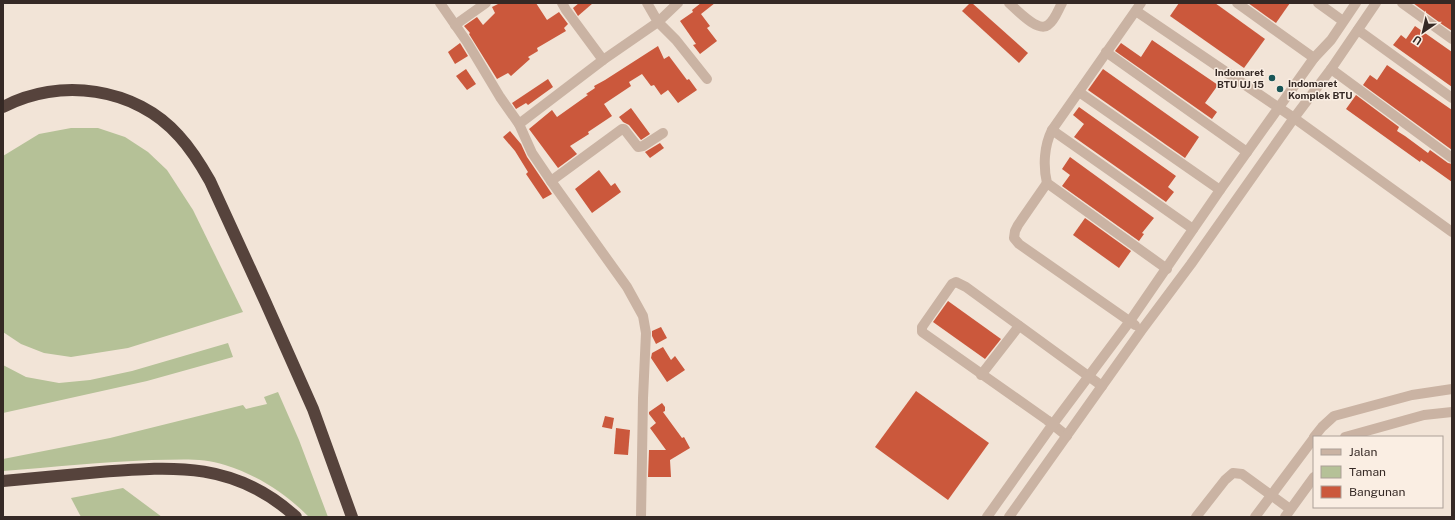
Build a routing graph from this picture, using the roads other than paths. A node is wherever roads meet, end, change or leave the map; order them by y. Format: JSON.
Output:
{"nodes":[{"id":1,"x":440,"y":3,"type":"edge"},
{"id":2,"x":486,"y":3,"type":"edge"},
{"id":3,"x":562,"y":3,"type":"edge"},
{"id":4,"x":647,"y":3,"type":"edge"},
{"id":5,"x":678,"y":3,"type":"edge"},
{"id":6,"x":1009,"y":3,"type":"edge"},
{"id":7,"x":1062,"y":3,"type":"edge"},
{"id":8,"x":1237,"y":3,"type":"edge"},
{"id":9,"x":1318,"y":3,"type":"edge"},
{"id":10,"x":1356,"y":3,"type":"edge"},
{"id":11,"x":1376,"y":3,"type":"edge"},
{"id":12,"x":1402,"y":3,"type":"edge"},
{"id":13,"x":1138,"y":7,"type":"edge"},
{"id":14,"x":1343,"y":21,"type":"junction"},
{"id":15,"x":658,"y":22,"type":"junction"},
{"id":16,"x":455,"y":25,"type":"junction"},
{"id":17,"x":1358,"y":30,"type":"junction"},
{"id":18,"x":1452,"y":39,"type":"edge"},
{"id":19,"x":1331,"y":40,"type":"junction"},
{"id":20,"x":1344,"y":49,"type":"junction"},
{"id":21,"x":1106,"y":52,"type":"junction"},
{"id":22,"x":1314,"y":58,"type":"junction"},
{"id":23,"x":603,"y":60,"type":"junction"},
{"id":24,"x":1331,"y":69,"type":"junction"},
{"id":25,"x":707,"y":79,"type":"dead end"},
{"id":26,"x":1079,"y":92,"type":"junction"},
{"id":27,"x":1452,"y":98,"type":"edge"},
{"id":28,"x":3,"y":107,"type":"edge"},
{"id":29,"x":1279,"y":107,"type":"junction"},
{"id":30,"x":1294,"y":118,"type":"junction"},
{"id":31,"x":519,"y":124,"type":"junction"},
{"id":32,"x":1052,"y":130,"type":"junction"},
{"id":33,"x":663,"y":133,"type":"dead end"},
{"id":34,"x":1247,"y":152,"type":"junction"},
{"id":35,"x":1452,"y":158,"type":"edge"},
{"id":36,"x":551,"y":181,"type":"junction"},
{"id":37,"x":1047,"y":183,"type":"junction"},
{"id":38,"x":1220,"y":190,"type":"junction"},
{"id":39,"x":1193,"y":229,"type":"junction"},
{"id":40,"x":1452,"y":232,"type":"edge"},
{"id":41,"x":1177,"y":253,"type":"junction"},
{"id":42,"x":1192,"y":264,"type":"junction"},
{"id":43,"x":1167,"y":269,"type":"junction"},
{"id":44,"x":1130,"y":321,"type":"junction"},
{"id":45,"x":1019,"y":326,"type":"junction"},
{"id":46,"x":1141,"y":331,"type":"junction"},
{"id":47,"x":981,"y":375,"type":"junction"},
{"id":48,"x":1089,"y":377,"type":"junction"},
{"id":49,"x":1102,"y":386,"type":"junction"},
{"id":50,"x":1452,"y":389,"type":"edge"},
{"id":51,"x":1452,"y":412,"type":"edge"},
{"id":52,"x":1053,"y":424,"type":"junction"},
{"id":53,"x":1068,"y":436,"type":"junction"},
{"id":54,"x":1315,"y":436,"type":"edge"},
{"id":55,"x":1349,"y":436,"type":"edge"},
{"id":56,"x":1313,"y":438,"type":"edge"},
{"id":57,"x":1313,"y":478,"type":"edge"},
{"id":58,"x":3,"y":481,"type":"edge"},
{"id":59,"x":1270,"y":496,"type":"junction"},
{"id":60,"x":1288,"y":513,"type":"edge"},
{"id":61,"x":296,"y":517,"type":"edge"},
{"id":62,"x":352,"y":517,"type":"edge"},
{"id":63,"x":641,"y":517,"type":"edge"},
{"id":64,"x":987,"y":517,"type":"edge"},
{"id":65,"x":1009,"y":517,"type":"edge"},
{"id":66,"x":1196,"y":517,"type":"edge"},
{"id":67,"x":1255,"y":517,"type":"edge"}],
"edges":[{"from":1,"to":16,"type":"street"},
{"from":2,"to":16,"type":"street"},
{"from":3,"to":23,"type":"street"},
{"from":4,"to":15,"type":"street"},
{"from":5,"to":15,"type":"street"},
{"from":6,"to":7,"type":"street"},
{"from":8,"to":22,"type":"street"},
{"from":9,"to":14,"type":"street"},
{"from":10,"to":14,"type":"street"},
{"from":11,"to":17,"type":"street"},
{"from":12,"to":18,"type":"street"},
{"from":13,"to":21,"type":"street"},
{"from":13,"to":29,"type":"street"},
{"from":14,"to":19,"type":"street"},
{"from":15,"to":23,"type":"street"},
{"from":15,"to":25,"type":"street"},
{"from":16,"to":31,"type":"street"},
{"from":17,"to":20,"type":"street"},
{"from":17,"to":27,"type":"street"},
{"from":19,"to":20,"type":"street"},
{"from":19,"to":22,"type":"street"},
{"from":20,"to":24,"type":"street"},
{"from":21,"to":26,"type":"street"},
{"from":21,"to":34,"type":"street"},
{"from":22,"to":29,"type":"street"},
{"from":23,"to":31,"type":"street"},
{"from":24,"to":30,"type":"street"},
{"from":24,"to":35,"type":"street"},
{"from":26,"to":32,"type":"street"},
{"from":26,"to":38,"type":"street"},
{"from":28,"to":62,"type":"highway"},
{"from":29,"to":30,"type":"street"},
{"from":29,"to":34,"type":"street"},
{"from":30,"to":40,"type":"street"},
{"from":30,"to":42,"type":"street"},
{"from":31,"to":36,"type":"street"},
{"from":32,"to":37,"type":"street"},
{"from":32,"to":39,"type":"street"},
{"from":33,"to":36,"type":"street"},
{"from":34,"to":38,"type":"street"},
{"from":36,"to":63,"type":"street"},
{"from":37,"to":43,"type":"street"},
{"from":37,"to":44,"type":"street"},
{"from":38,"to":39,"type":"street"},
{"from":39,"to":41,"type":"street"},
{"from":41,"to":42,"type":"street"},
{"from":41,"to":43,"type":"street"},
{"from":42,"to":46,"type":"street"},
{"from":43,"to":44,"type":"street"},
{"from":44,"to":46,"type":"street"},
{"from":44,"to":48,"type":"street"},
{"from":45,"to":47,"type":"street"},
{"from":45,"to":47,"type":"street"},
{"from":45,"to":48,"type":"street"},
{"from":46,"to":49,"type":"street"},
{"from":47,"to":52,"type":"street"},
{"from":48,"to":49,"type":"street"},
{"from":48,"to":52,"type":"street"},
{"from":49,"to":53,"type":"street"},
{"from":50,"to":54,"type":"street"},
{"from":51,"to":55,"type":"street"},
{"from":52,"to":53,"type":"street"},
{"from":52,"to":64,"type":"street"},
{"from":53,"to":65,"type":"street"},
{"from":56,"to":59,"type":"street"},
{"from":57,"to":60,"type":"street"},
{"from":58,"to":61,"type":"highway"},
{"from":59,"to":60,"type":"street"},
{"from":59,"to":66,"type":"street"},
{"from":59,"to":67,"type":"street"}]}
